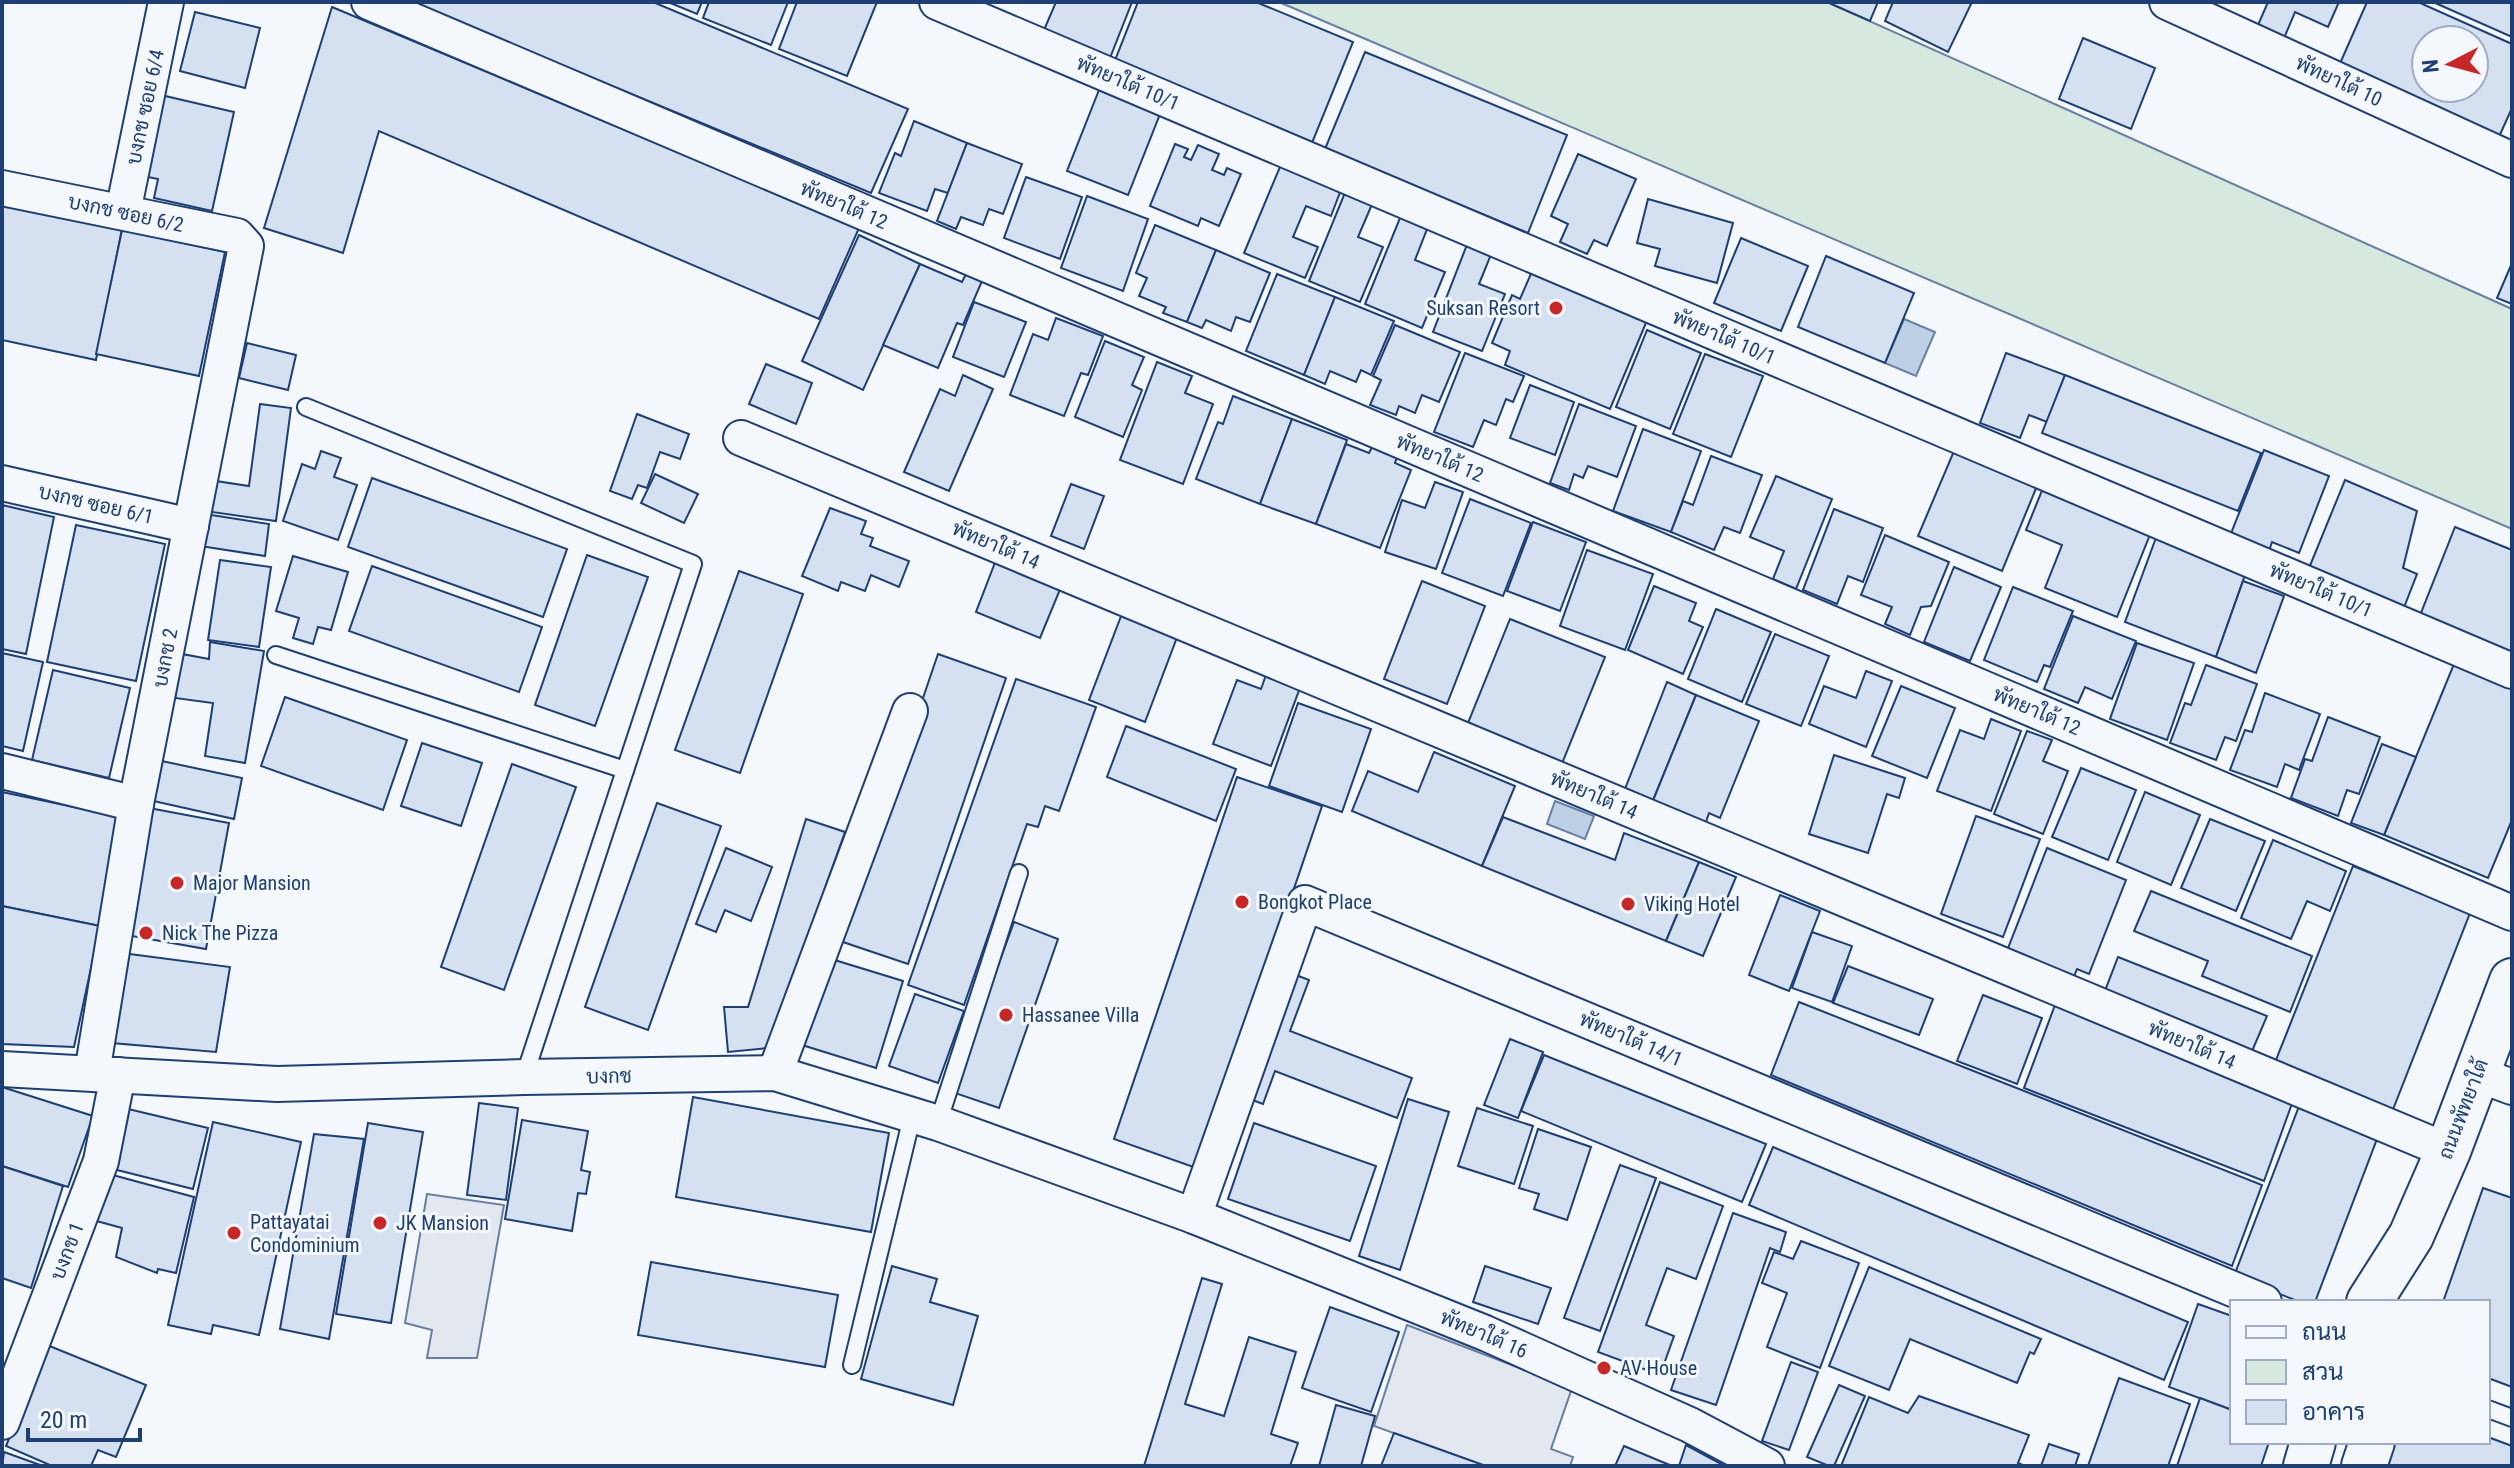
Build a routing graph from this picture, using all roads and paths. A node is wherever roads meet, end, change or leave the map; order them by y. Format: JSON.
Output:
{"nodes":[{"id":1,"x":166,"y":2,"type":"edge"},
{"id":2,"x":369,"y":2,"type":"edge"},
{"id":3,"x":937,"y":2,"type":"edge"},
{"id":4,"x":2167,"y":2,"type":"edge"},
{"id":5,"x":2512,"y":160,"type":"edge"},
{"id":6,"x":2,"y":188,"type":"edge"},
{"id":7,"x":123,"y":212,"type":"junction"},
{"id":8,"x":246,"y":246,"type":"joint"},
{"id":9,"x":306,"y":407,"type":"dead end"},
{"id":10,"x":741,"y":438,"type":"dead end"},
{"id":11,"x":2,"y":483,"type":"edge"},
{"id":12,"x":191,"y":526,"type":"junction"},
{"id":13,"x":276,"y":655,"type":"dead end"},
{"id":14,"x":2512,"y":671,"type":"edge"},
{"id":15,"x":910,"y":711,"type":"dead end"},
{"id":16,"x":625,"y":770,"type":"junction"},
{"id":17,"x":2,"y":771,"type":"edge"},
{"id":18,"x":136,"y":804,"type":"junction"},
{"id":19,"x":1019,"y":873,"type":"dead end"},
{"id":20,"x":2512,"y":913,"type":"edge"},
{"id":21,"x":2512,"y":981,"type":"edge"},
{"id":22,"x":2,"y":1069,"type":"edge"},
{"id":23,"x":775,"y":1073,"type":"junction"},
{"id":24,"x":105,"y":1074,"type":"junction"},
{"id":25,"x":524,"y":1077,"type":"junction"},
{"id":26,"x":2494,"y":1080,"type":"edge"},
{"id":27,"x":925,"y":1120,"type":"junction"},
{"id":28,"x":2448,"y":1151,"type":"junction"},
{"id":29,"x":1194,"y":1216,"type":"junction"},
{"id":30,"x":2411,"y":1236,"type":"junction"},
{"id":31,"x":2259,"y":1300,"type":"edge"},
{"id":32,"x":2370,"y":1300,"type":"edge"},
{"id":33,"x":2406,"y":1300,"type":"edge"},
{"id":34,"x":852,"y":1365,"type":"dead end"},
{"id":35,"x":2490,"y":1410,"type":"edge"},
{"id":36,"x":2512,"y":1418,"type":"edge"},
{"id":37,"x":2,"y":1422,"type":"edge"},
{"id":38,"x":2312,"y":1444,"type":"edge"},
{"id":39,"x":2371,"y":1444,"type":"edge"},
{"id":40,"x":1767,"y":1466,"type":"edge"},
{"id":41,"x":2306,"y":1466,"type":"edge"},
{"id":42,"x":2364,"y":1466,"type":"edge"}],
"edges":[{"from":1,"to":7,"type":"street","name":"บงกช ซอย 6/4"},
{"from":2,"to":20,"type":"street","name":"พัทยาใต้ 12"},
{"from":3,"to":14,"type":"street","name":"พัทยาใต้ 10/1"},
{"from":4,"to":5,"type":"street","name":"พัทยาใต้ 10"},
{"from":6,"to":7,"type":"street","name":"บงกช ซอย 6/2"},
{"from":7,"to":8,"type":"street","name":"บงกช ซอย 6/2"},
{"from":8,"to":12,"type":"street","name":"บงกช 2"},
{"from":9,"to":16,"type":"lane"},
{"from":10,"to":28,"type":"street","name":"พัทยาใต้ 14"},
{"from":11,"to":12,"type":"street","name":"บงกช ซอย 6/1"},
{"from":12,"to":18,"type":"street","name":"บงกช 2"},
{"from":13,"to":16,"type":"lane"},
{"from":15,"to":23,"type":"street"},
{"from":16,"to":25,"type":"lane"},
{"from":17,"to":18,"type":"street"},
{"from":18,"to":24,"type":"street","name":"บงกช 2"},
{"from":19,"to":27,"type":"lane"},
{"from":21,"to":26,"type":"main road","name":"ถนนพัทยาใต้"},
{"from":22,"to":24,"type":"street","name":"บงกช"},
{"from":23,"to":25,"type":"street","name":"บงกช"},
{"from":23,"to":27,"type":"street","name":"บงกช"},
{"from":24,"to":25,"type":"street","name":"บงกช"},
{"from":24,"to":37,"type":"street","name":"บงกช 1"},
{"from":26,"to":28,"type":"main road","name":"ถนนพัทยาใต้"},
{"from":27,"to":29,"type":"street","name":"บงกช"},
{"from":27,"to":34,"type":"lane"},
{"from":28,"to":30,"type":"main road","name":"ถนนพัทยาใต้"},
{"from":29,"to":31,"type":"street","name":"พัทยาใต้ 14/1"},
{"from":29,"to":40,"type":"street","name":"พัทยาใต้ 16"},
{"from":30,"to":32,"type":"main road","name":"ถนนพัทยาใต้"},
{"from":30,"to":33,"type":"main road","name":"ถนนพัทยาใต้"},
{"from":35,"to":36,"type":"lane"},
{"from":38,"to":41,"type":"main road"},
{"from":39,"to":42,"type":"main road"}]}
